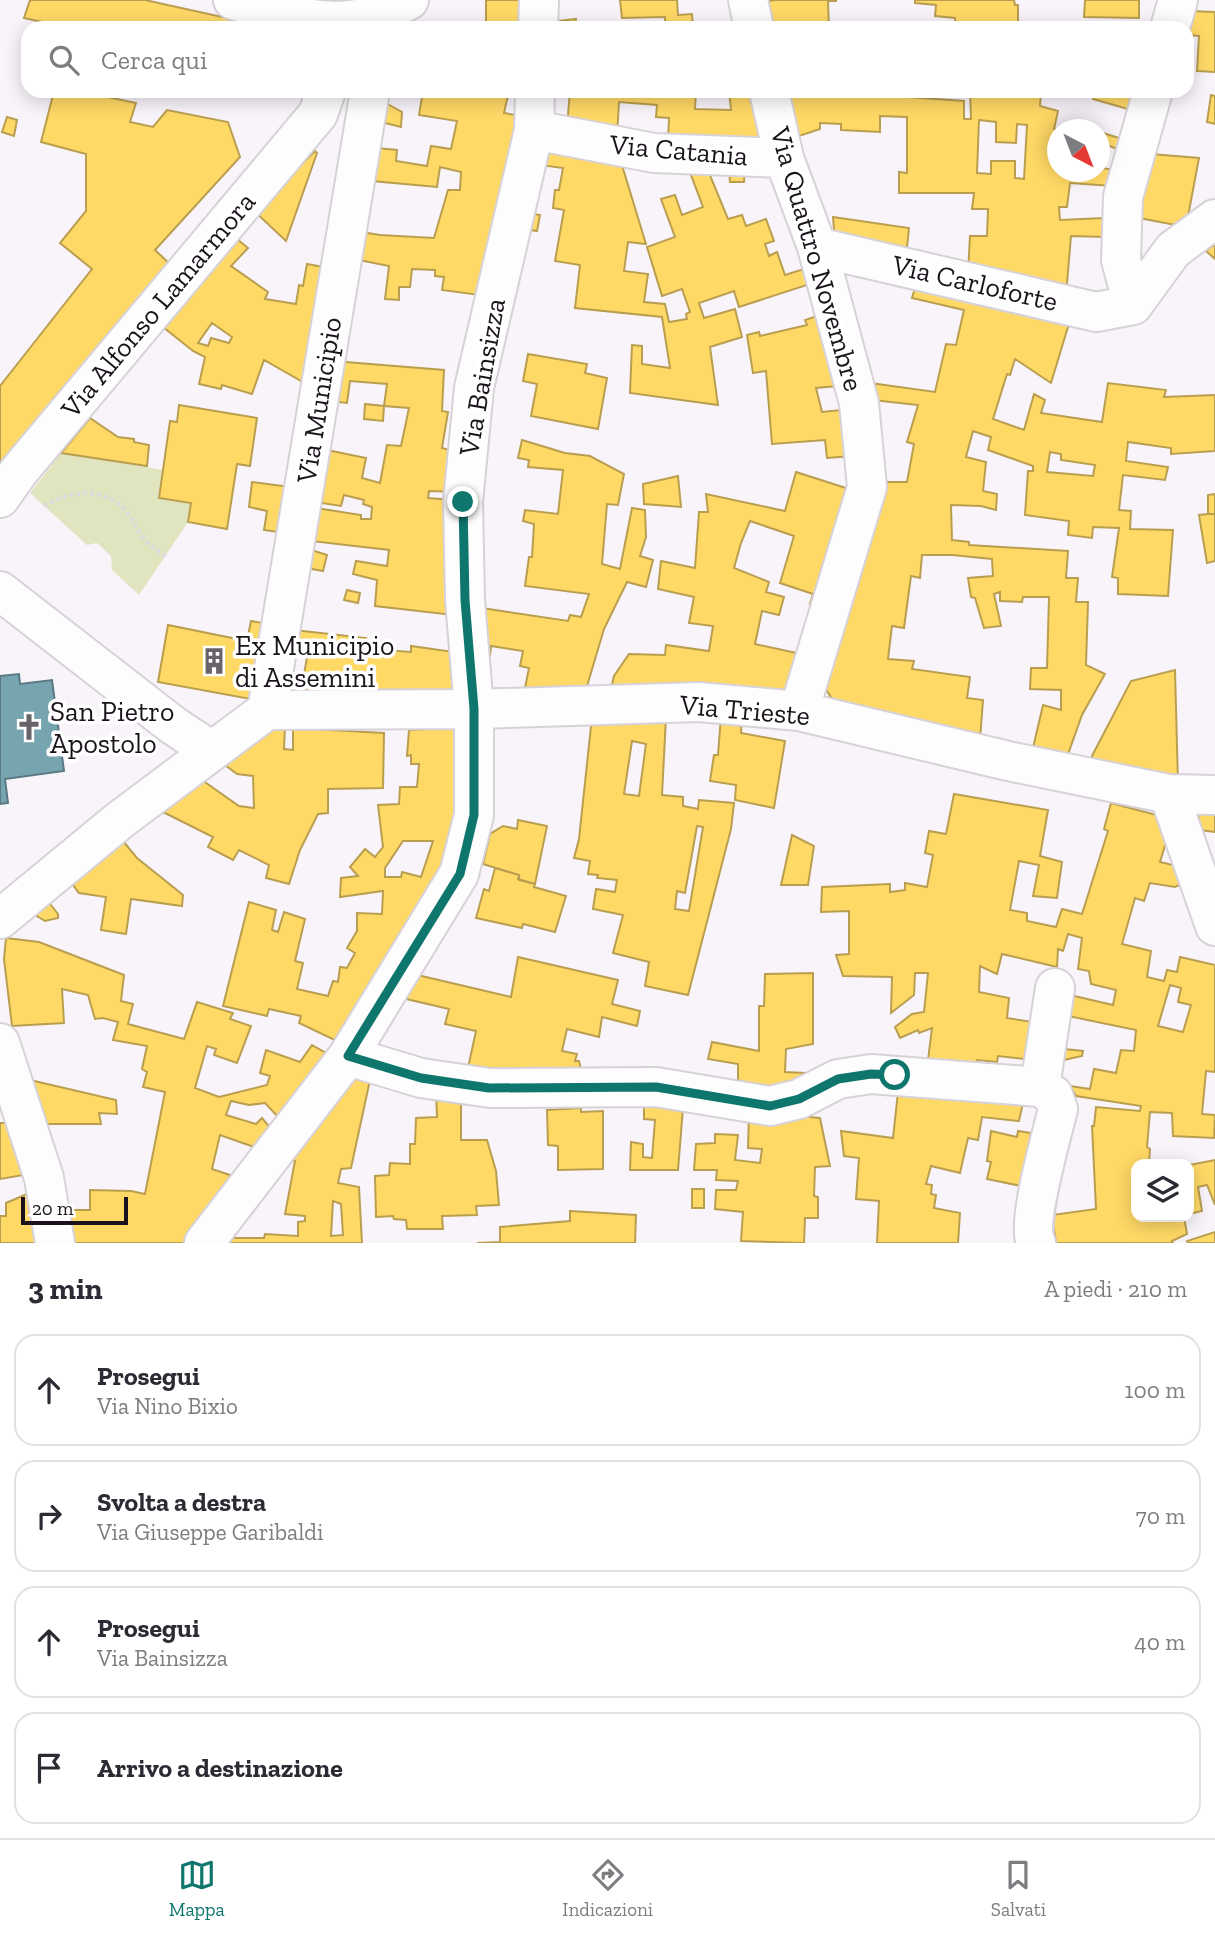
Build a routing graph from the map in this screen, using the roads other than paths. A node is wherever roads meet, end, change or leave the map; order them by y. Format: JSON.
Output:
{"nodes":[{"id":1,"x":233,"y":0,"type":"edge"},
{"id":2,"x":409,"y":0,"type":"edge"},
{"id":3,"x":538,"y":0,"type":"edge"},
{"id":4,"x":748,"y":0,"type":"edge"},
{"id":5,"x":1178,"y":0,"type":"edge"},
{"id":6,"x":328,"y":21,"type":"edge"},
{"id":7,"x":374,"y":21,"type":"edge"},
{"id":8,"x":538,"y":21,"type":"edge"},
{"id":9,"x":752,"y":21,"type":"edge"},
{"id":10,"x":1172,"y":21,"type":"edge"},
{"id":11,"x":536,"y":98,"type":"edge"},
{"id":12,"x":771,"y":98,"type":"edge"},
{"id":13,"x":1151,"y":98,"type":"edge"},
{"id":14,"x":322,"y":103,"type":"edge"},
{"id":15,"x":367,"y":109,"type":"edge"},
{"id":16,"x":534,"y":130,"type":"junction"},
{"id":17,"x":784,"y":158,"type":"junction"},
{"id":18,"x":1215,"y":219,"type":"edge"},
{"id":19,"x":817,"y":247,"type":"junction"},
{"id":20,"x":1133,"y":305,"type":"junction"},
{"id":21,"x":0,"y":498,"type":"edge"},
{"id":22,"x":0,"y":591,"type":"edge"},
{"id":23,"x":474,"y":709,"type":"junction"},
{"id":24,"x":267,"y":710,"type":"junction"},
{"id":25,"x":799,"y":711,"type":"junction"},
{"id":26,"x":212,"y":751,"type":"junction"},
{"id":27,"x":1169,"y":794,"type":"junction"},
{"id":28,"x":1215,"y":794,"type":"edge"},
{"id":29,"x":0,"y":919,"type":"edge"},
{"id":30,"x":1215,"y":926,"type":"edge"},
{"id":31,"x":1055,"y":988,"type":"dead end"},
{"id":32,"x":0,"y":1043,"type":"edge"},
{"id":33,"x":348,"y":1056,"type":"junction"},
{"id":34,"x":1040,"y":1087,"type":"junction"},
{"id":35,"x":55,"y":1243,"type":"edge"},
{"id":36,"x":204,"y":1243,"type":"edge"},
{"id":37,"x":1036,"y":1243,"type":"edge"}],
"edges":[{"from":1,"to":6,"type":"street"},
{"from":2,"to":7,"type":"street"},
{"from":3,"to":8,"type":"street"},
{"from":4,"to":9,"type":"street"},
{"from":5,"to":10,"type":"street"},
{"from":11,"to":16,"type":"street","name":"Via Bainsizza"},
{"from":12,"to":17,"type":"street","name":"Via Quattro Novembre"},
{"from":13,"to":20,"type":"street"},
{"from":14,"to":15,"type":"street","name":"Via Alfonso Lamarmora"},
{"from":14,"to":21,"type":"street","name":"Via Alfonso Lamarmora"},
{"from":15,"to":24,"type":"street","name":"Via Municipio"},
{"from":16,"to":17,"type":"street","name":"Via Catania"},
{"from":16,"to":23,"type":"street","name":"Via Bainsizza"},
{"from":17,"to":19,"type":"street","name":"Via Quattro Novembre"},
{"from":18,"to":20,"type":"street"},
{"from":19,"to":20,"type":"street","name":"Via Carloforte"},
{"from":19,"to":25,"type":"street","name":"Via Quattro Novembre"},
{"from":22,"to":26,"type":"street"},
{"from":23,"to":24,"type":"street","name":"Via Trieste"},
{"from":23,"to":25,"type":"street","name":"Via Trieste"},
{"from":23,"to":33,"type":"street","name":"Via Bainsizza"},
{"from":24,"to":26,"type":"street"},
{"from":25,"to":27,"type":"street","name":"Via Trieste"},
{"from":26,"to":29,"type":"street"},
{"from":27,"to":28,"type":"street","name":"Via Trieste"},
{"from":27,"to":30,"type":"street"},
{"from":31,"to":34,"type":"street"},
{"from":32,"to":35,"type":"street"},
{"from":33,"to":34,"type":"street"},
{"from":33,"to":36,"type":"street","name":"Via Bainsizza"},
{"from":34,"to":37,"type":"street"}]}
